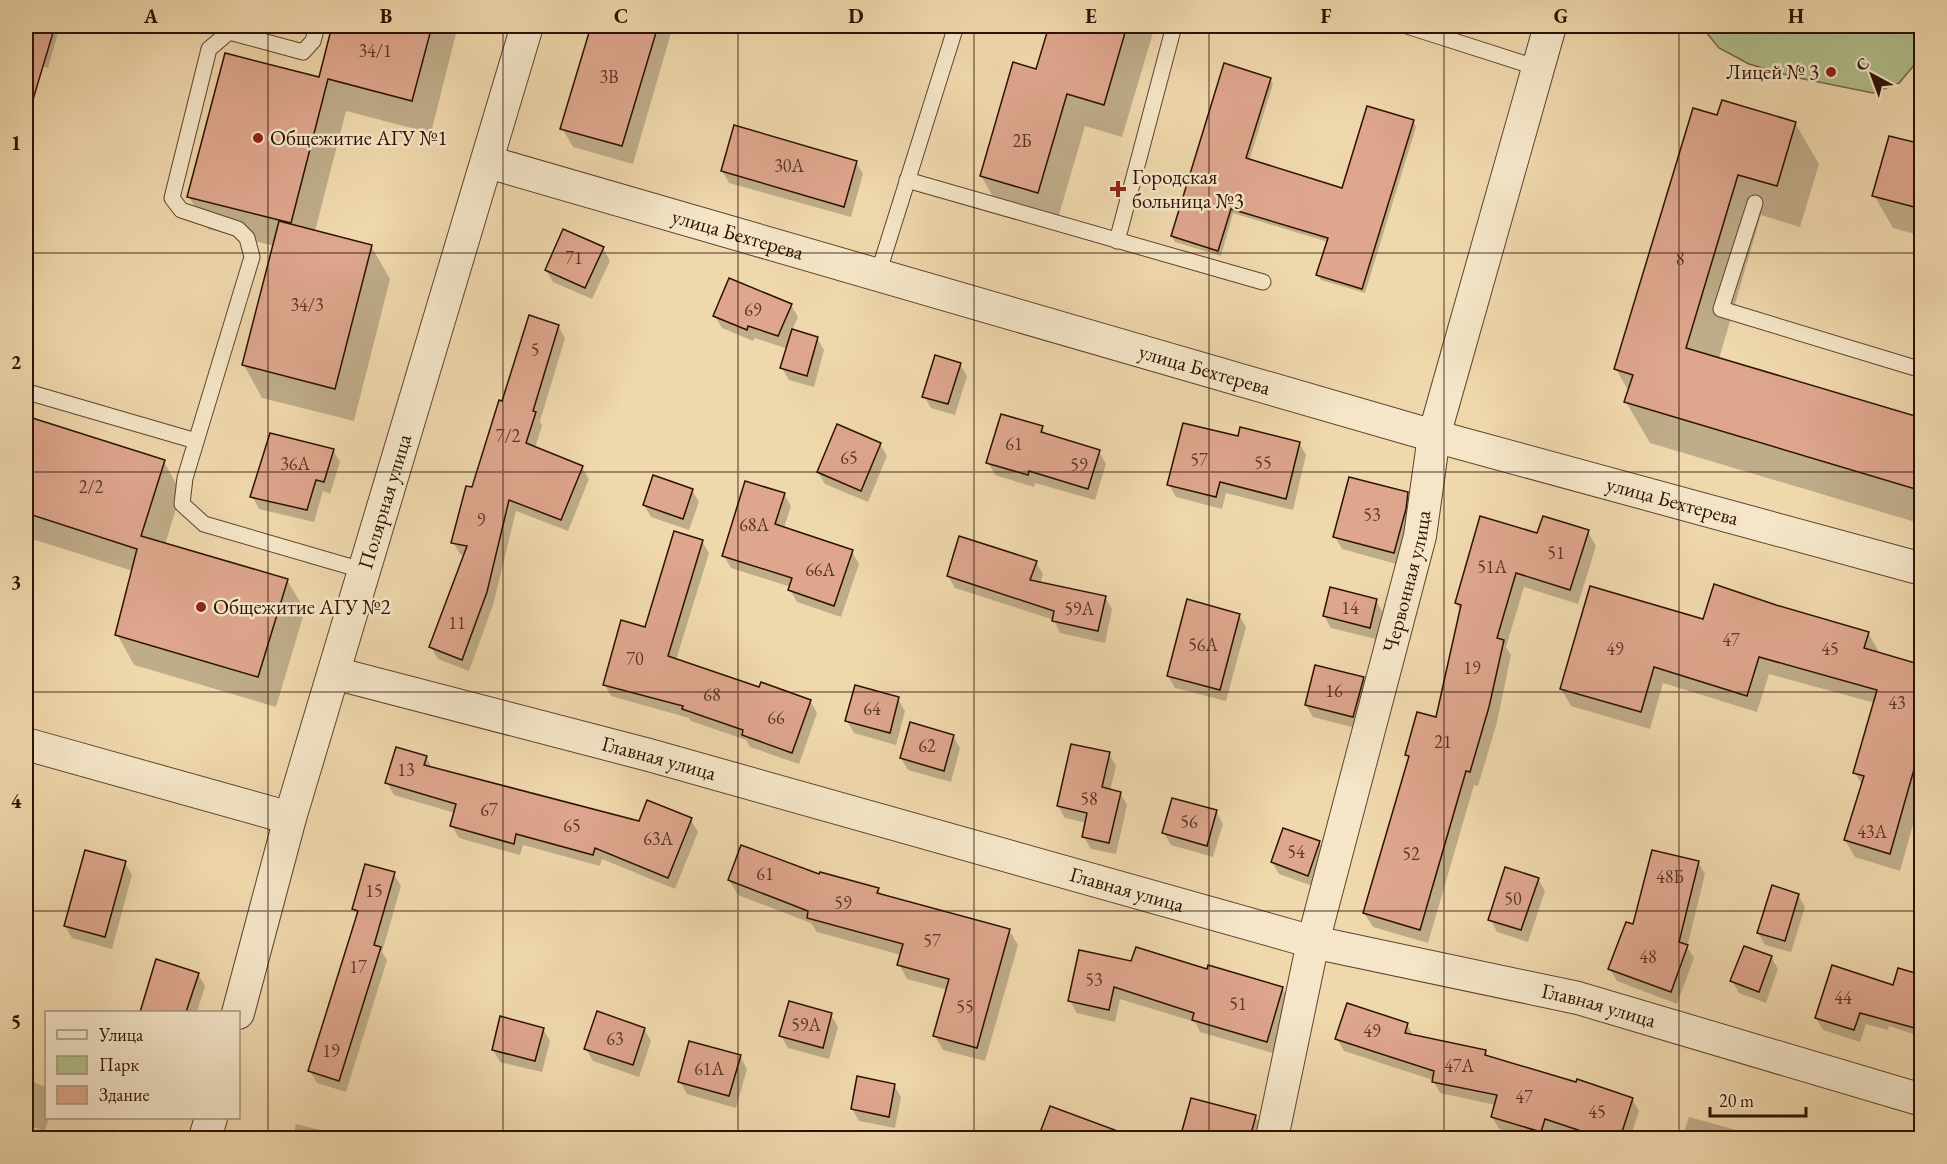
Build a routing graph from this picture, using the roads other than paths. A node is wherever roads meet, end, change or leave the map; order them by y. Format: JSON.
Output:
{"nodes":[{"id":1,"x":317,"y":26,"type":"edge"},
{"id":2,"x":527,"y":26,"type":"edge"},
{"id":3,"x":956,"y":26,"type":"edge"},
{"id":4,"x":1174,"y":26,"type":"edge"},
{"id":5,"x":1407,"y":26,"type":"edge"},
{"id":6,"x":1550,"y":26,"type":"edge"},
{"id":7,"x":1538,"y":68,"type":"junction"},
{"id":8,"x":488,"y":162,"type":"junction"},
{"id":9,"x":907,"y":180,"type":"junction"},
{"id":10,"x":1755,"y":203,"type":"dead end"},
{"id":11,"x":1117,"y":241,"type":"junction"},
{"id":12,"x":878,"y":274,"type":"junction"},
{"id":13,"x":1263,"y":282,"type":"dead end"},
{"id":14,"x":1922,"y":370,"type":"edge"},
{"id":15,"x":26,"y":398,"type":"edge"},
{"id":16,"x":1434,"y":436,"type":"junction"},
{"id":17,"x":196,"y":441,"type":"junction"},
{"id":18,"x":1922,"y":569,"type":"edge"},
{"id":19,"x":365,"y":572,"type":"junction"},
{"id":20,"x":334,"y":673,"type":"junction"},
{"id":21,"x":26,"y":744,"type":"edge"},
{"id":22,"x":290,"y":818,"type":"junction"},
{"id":23,"x":1313,"y":942,"type":"junction"},
{"id":24,"x":239,"y":1011,"type":"edge"},
{"id":25,"x":1922,"y":1101,"type":"edge"},
{"id":26,"x":211,"y":1119,"type":"edge"},
{"id":27,"x":205,"y":1138,"type":"edge"},
{"id":28,"x":1272,"y":1138,"type":"edge"}],
"edges":[{"from":1,"to":17,"type":"lane"},
{"from":2,"to":8,"type":"street","name":"Полярная улица"},
{"from":3,"to":9,"type":"lane"},
{"from":4,"to":11,"type":"lane"},
{"from":5,"to":7,"type":"lane"},
{"from":6,"to":7,"type":"street","name":"Червонная улица"},
{"from":7,"to":16,"type":"street","name":"Червонная улица"},
{"from":8,"to":12,"type":"street","name":"улица Бехтерева"},
{"from":8,"to":19,"type":"street","name":"Полярная улица"},
{"from":9,"to":11,"type":"lane"},
{"from":9,"to":12,"type":"lane"},
{"from":10,"to":14,"type":"lane"},
{"from":11,"to":13,"type":"lane"},
{"from":12,"to":16,"type":"street","name":"улица Бехтерева"},
{"from":15,"to":17,"type":"lane"},
{"from":16,"to":18,"type":"street","name":"улица Бехтерева"},
{"from":16,"to":23,"type":"street","name":"Червонная улица"},
{"from":17,"to":19,"type":"lane"},
{"from":19,"to":20,"type":"street","name":"Полярная улица"},
{"from":20,"to":22,"type":"street","name":"Полярная улица"},
{"from":20,"to":23,"type":"street","name":"Главная улица"},
{"from":21,"to":22,"type":"street"},
{"from":22,"to":24,"type":"street","name":"Полярная улица"},
{"from":23,"to":25,"type":"street","name":"Главная улица"},
{"from":23,"to":28,"type":"street","name":"Червонная улица"},
{"from":26,"to":27,"type":"street"}]}
